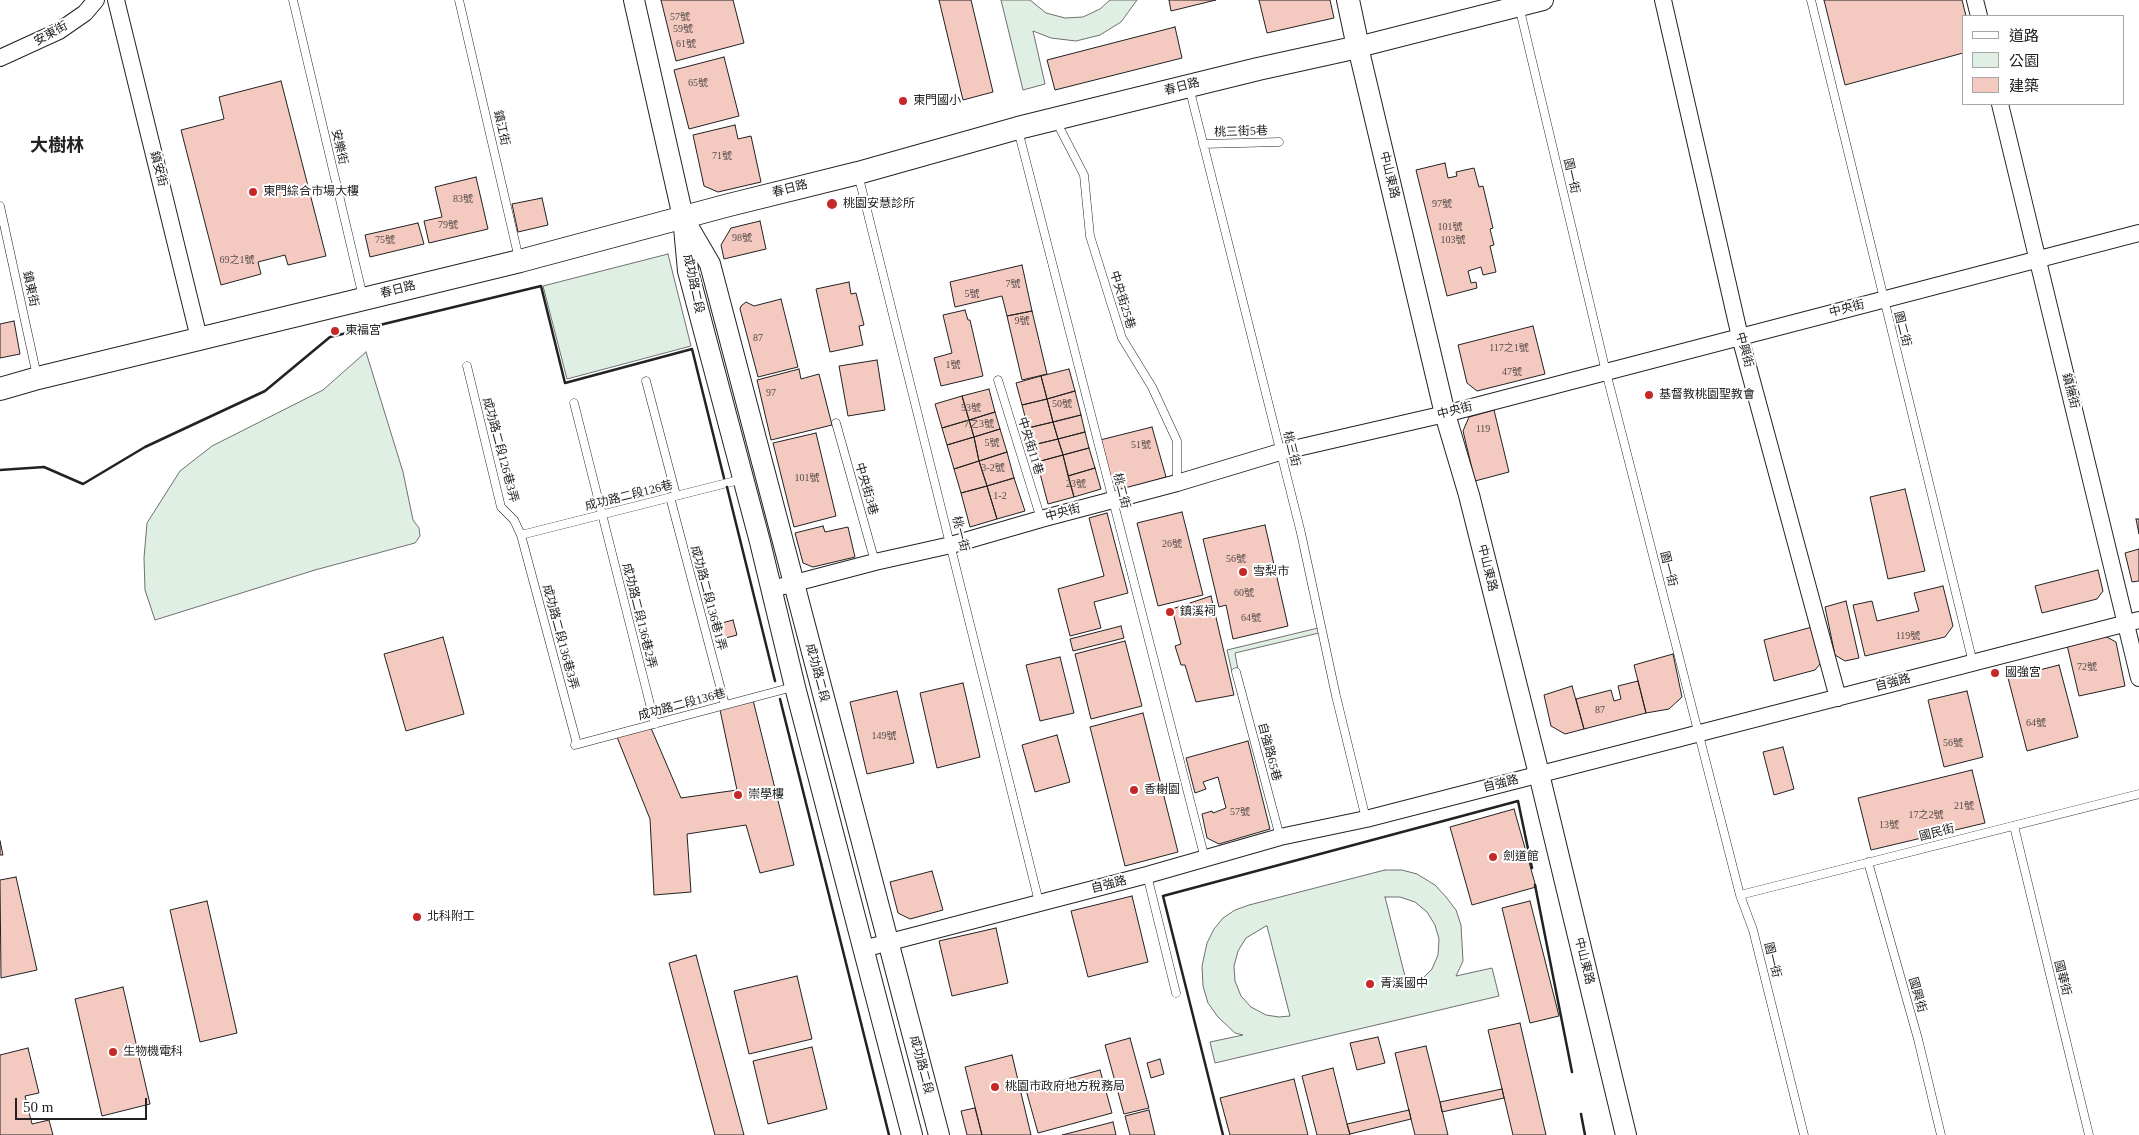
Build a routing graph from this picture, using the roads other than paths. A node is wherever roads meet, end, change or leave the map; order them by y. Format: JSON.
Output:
{"nodes":[{"id":1,"x":96,"y":0,"type":"edge"},
{"id":2,"x":116,"y":0,"type":"edge"},
{"id":3,"x":292,"y":0,"type":"edge"},
{"id":4,"x":459,"y":0,"type":"edge"},
{"id":5,"x":634,"y":0,"type":"edge"},
{"id":6,"x":1348,"y":0,"type":"edge"},
{"id":7,"x":1543,"y":0,"type":"edge"},
{"id":8,"x":1663,"y":0,"type":"edge"},
{"id":9,"x":1811,"y":0,"type":"edge"},
{"id":10,"x":1975,"y":0,"type":"edge"},
{"id":11,"x":1519,"y":6,"type":"junction"},
{"id":12,"x":1979,"y":15,"type":"edge"},
{"id":13,"x":1358,"y":47,"type":"junction"},
{"id":14,"x":0,"y":58,"type":"edge"},
{"id":15,"x":1188,"y":86,"type":"junction"},
{"id":16,"x":2000,"y":105,"type":"edge"},
{"id":17,"x":1055,"y":120,"type":"junction"},
{"id":18,"x":1018,"y":128,"type":"junction"},
{"id":19,"x":1279,"y":142,"type":"dead end"},
{"id":20,"x":1203,"y":144,"type":"junction"},
{"id":21,"x":858,"y":172,"type":"junction"},
{"id":22,"x":0,"y":206,"type":"edge"},
{"id":23,"x":682,"y":217,"type":"junction"},
{"id":24,"x":2139,"y":233,"type":"edge"},
{"id":25,"x":2038,"y":260,"type":"junction"},
{"id":26,"x":520,"y":261,"type":"junction"},
{"id":27,"x":363,"y":298,"type":"junction"},
{"id":28,"x":1884,"y":300,"type":"junction"},
{"id":29,"x":1740,"y":337,"type":"junction"},
{"id":30,"x":199,"y":338,"type":"junction"},
{"id":31,"x":467,"y":366,"type":"dead end"},
{"id":32,"x":1606,"y":372,"type":"junction"},
{"id":33,"x":38,"y":378,"type":"junction"},
{"id":34,"x":998,"y":380,"type":"dead end"},
{"id":35,"x":646,"y":381,"type":"dead end"},
{"id":36,"x":0,"y":389,"type":"edge"},
{"id":37,"x":574,"y":403,"type":"dead end"},
{"id":38,"x":1445,"y":414,"type":"junction"},
{"id":39,"x":836,"y":423,"type":"dead end"},
{"id":40,"x":1280,"y":452,"type":"junction"},
{"id":41,"x":743,"y":479,"type":"junction"},
{"id":42,"x":1177,"y":483,"type":"junction"},
{"id":43,"x":673,"y":496,"type":"junction"},
{"id":44,"x":1112,"y":500,"type":"junction"},
{"id":45,"x":602,"y":514,"type":"junction"},
{"id":46,"x":1041,"y":519,"type":"junction"},
{"id":47,"x":521,"y":535,"type":"junction"},
{"id":48,"x":951,"y":545,"type":"junction"},
{"id":49,"x":875,"y":562,"type":"junction"},
{"id":50,"x":793,"y":583,"type":"junction"},
{"id":51,"x":772,"y":589,"type":"junction"},
{"id":52,"x":2132,"y":622,"type":"edge"},
{"id":53,"x":1973,"y":663,"type":"junction"},
{"id":54,"x":1236,"y":672,"type":"dead end"},
{"id":55,"x":2139,"y":678,"type":"edge"},
{"id":56,"x":795,"y":687,"type":"junction"},
{"id":57,"x":1838,"y":698,"type":"junction"},
{"id":58,"x":725,"y":705,"type":"junction"},
{"id":59,"x":655,"y":724,"type":"junction"},
{"id":60,"x":1698,"y":734,"type":"junction"},
{"id":61,"x":576,"y":745,"type":"joint"},
{"id":62,"x":1540,"y":774,"type":"junction"},
{"id":63,"x":2139,"y":794,"type":"edge"},
{"id":64,"x":1366,"y":819,"type":"junction"},
{"id":65,"x":2014,"y":826,"type":"junction"},
{"id":66,"x":1280,"y":837,"type":"junction"},
{"id":67,"x":1205,"y":859,"type":"junction"},
{"id":68,"x":1868,"y":862,"type":"junction"},
{"id":69,"x":1148,"y":875,"type":"junction"},
{"id":70,"x":1740,"y":895,"type":"junction"},
{"id":71,"x":1040,"y":902,"type":"junction"},
{"id":72,"x":889,"y":942,"type":"junction"},
{"id":73,"x":863,"y":950,"type":"junction"},
{"id":74,"x":1176,"y":993,"type":"dead end"},
{"id":75,"x":924,"y":1074,"type":"junction"},
{"id":76,"x":897,"y":1081,"type":"junction"},
{"id":77,"x":912,"y":1135,"type":"edge"},
{"id":78,"x":939,"y":1135,"type":"edge"},
{"id":79,"x":1626,"y":1135,"type":"edge"},
{"id":80,"x":1804,"y":1135,"type":"edge"},
{"id":81,"x":1941,"y":1135,"type":"edge"},
{"id":82,"x":2089,"y":1135,"type":"edge"}],
"edges":[{"from":1,"to":14,"type":"street","name":"安東街"},
{"from":2,"to":30,"type":"street","name":"鎮安街"},
{"from":3,"to":27,"type":"lane","name":"安樂街"},
{"from":4,"to":26,"type":"lane","name":"鎮江街"},
{"from":5,"to":23,"type":"street","name":"成功路二段"},
{"from":6,"to":13,"type":"main road","name":"中山東路"},
{"from":7,"to":11,"type":"street","name":"春日路"},
{"from":8,"to":29,"type":"street","name":"中興街"},
{"from":9,"to":28,"type":"lane","name":"園二街"},
{"from":10,"to":12,"type":"street"},
{"from":11,"to":13,"type":"street","name":"春日路"},
{"from":11,"to":32,"type":"lane","name":"園一街"},
{"from":13,"to":15,"type":"main road","name":"春日路"},
{"from":13,"to":38,"type":"street","name":"中山東路"},
{"from":15,"to":17,"type":"main road","name":"春日路"},
{"from":15,"to":20,"type":"lane","name":"桃三街"},
{"from":16,"to":25,"type":"street","name":"鎮撫街"},
{"from":17,"to":18,"type":"main road","name":"春日路"},
{"from":17,"to":42,"type":"lane","name":"中央街25巷"},
{"from":18,"to":21,"type":"main road","name":"春日路"},
{"from":18,"to":44,"type":"lane","name":"桃二街"},
{"from":19,"to":20,"type":"lane","name":"桃三街5巷"},
{"from":20,"to":40,"type":"lane","name":"桃三街"},
{"from":21,"to":23,"type":"main road","name":"春日路"},
{"from":21,"to":48,"type":"lane","name":"桃一街"},
{"from":22,"to":33,"type":"lane","name":"鎮東街"},
{"from":23,"to":26,"type":"main road","name":"春日路"},
{"from":23,"to":41,"type":"street","name":"成功路二段"},
{"from":23,"to":50,"type":"street","name":"成功路二段"},
{"from":24,"to":25,"type":"street","name":"中央街"},
{"from":25,"to":28,"type":"street","name":"中央街"},
{"from":25,"to":52,"type":"street","name":"鎮撫街"},
{"from":26,"to":27,"type":"main road","name":"春日路"},
{"from":27,"to":30,"type":"main road","name":"春日路"},
{"from":28,"to":29,"type":"street","name":"中央街"},
{"from":28,"to":53,"type":"lane","name":"園二街"},
{"from":29,"to":32,"type":"street","name":"中央街"},
{"from":29,"to":57,"type":"street","name":"中興街"},
{"from":30,"to":33,"type":"main road","name":"春日路"},
{"from":31,"to":47,"type":"lane","name":"成功路二段126巷3弄"},
{"from":32,"to":38,"type":"street","name":"中央街"},
{"from":32,"to":60,"type":"lane","name":"園一街"},
{"from":33,"to":36,"type":"main road","name":"春日路"},
{"from":34,"to":46,"type":"lane","name":"中央街11巷"},
{"from":35,"to":43,"type":"lane","name":"成功路二段136巷1弄"},
{"from":37,"to":45,"type":"lane","name":"成功路二段136巷2弄"},
{"from":38,"to":40,"type":"street","name":"中央街"},
{"from":38,"to":62,"type":"street","name":"中山東路"},
{"from":39,"to":49,"type":"lane","name":"中央街3巷"},
{"from":40,"to":42,"type":"street","name":"中央街"},
{"from":40,"to":64,"type":"lane","name":"桃三街"},
{"from":41,"to":43,"type":"lane","name":"成功路二段126巷"},
{"from":41,"to":51,"type":"street","name":"成功路二段"},
{"from":42,"to":44,"type":"street","name":"中央街"},
{"from":43,"to":45,"type":"lane","name":"成功路二段126巷"},
{"from":43,"to":58,"type":"lane","name":"成功路二段136巷1弄"},
{"from":44,"to":46,"type":"street","name":"中央街"},
{"from":44,"to":67,"type":"lane","name":"桃二街"},
{"from":45,"to":47,"type":"lane","name":"成功路二段126巷"},
{"from":45,"to":59,"type":"lane","name":"成功路二段136巷2弄"},
{"from":46,"to":48,"type":"street","name":"中央街"},
{"from":47,"to":61,"type":"lane","name":"成功路二段136巷3弄"},
{"from":48,"to":49,"type":"street","name":"中央街"},
{"from":48,"to":71,"type":"lane","name":"桃一街"},
{"from":49,"to":50,"type":"street","name":"中央街"},
{"from":50,"to":51,"type":"street","name":"中央街"},
{"from":50,"to":72,"type":"street","name":"成功路二段"},
{"from":51,"to":56,"type":"street","name":"成功路二段"},
{"from":52,"to":53,"type":"street","name":"自強路"},
{"from":52,"to":55,"type":"street","name":"鎮撫街"},
{"from":53,"to":57,"type":"street","name":"自強路"},
{"from":54,"to":66,"type":"lane","name":"自強路65巷"},
{"from":56,"to":58,"type":"lane","name":"成功路二段136巷"},
{"from":56,"to":73,"type":"street","name":"成功路二段"},
{"from":57,"to":60,"type":"street","name":"自強路"},
{"from":58,"to":59,"type":"lane","name":"成功路二段136巷"},
{"from":59,"to":61,"type":"lane","name":"成功路二段136巷"},
{"from":60,"to":62,"type":"street","name":"自強路"},
{"from":60,"to":70,"type":"lane","name":"園一街"},
{"from":62,"to":64,"type":"street","name":"自強路"},
{"from":62,"to":79,"type":"street","name":"中山東路"},
{"from":63,"to":65,"type":"lane","name":"國民街"},
{"from":64,"to":66,"type":"street","name":"自強路"},
{"from":65,"to":68,"type":"lane","name":"國民街"},
{"from":65,"to":82,"type":"lane","name":"國華街"},
{"from":66,"to":67,"type":"street","name":"自強路"},
{"from":67,"to":69,"type":"street","name":"自強路"},
{"from":68,"to":70,"type":"lane","name":"國民街"},
{"from":68,"to":81,"type":"lane","name":"國興街"},
{"from":69,"to":71,"type":"street","name":"自強路"},
{"from":69,"to":74,"type":"lane"},
{"from":70,"to":80,"type":"lane","name":"園一街"},
{"from":71,"to":72,"type":"street","name":"自強路"},
{"from":72,"to":73,"type":"street","name":"自強路"},
{"from":72,"to":75,"type":"street","name":"成功路二段"},
{"from":73,"to":76,"type":"street","name":"成功路二段"},
{"from":75,"to":76,"type":"street"},
{"from":75,"to":78,"type":"street","name":"成功路二段"},
{"from":76,"to":77,"type":"street","name":"成功路二段"}]}
